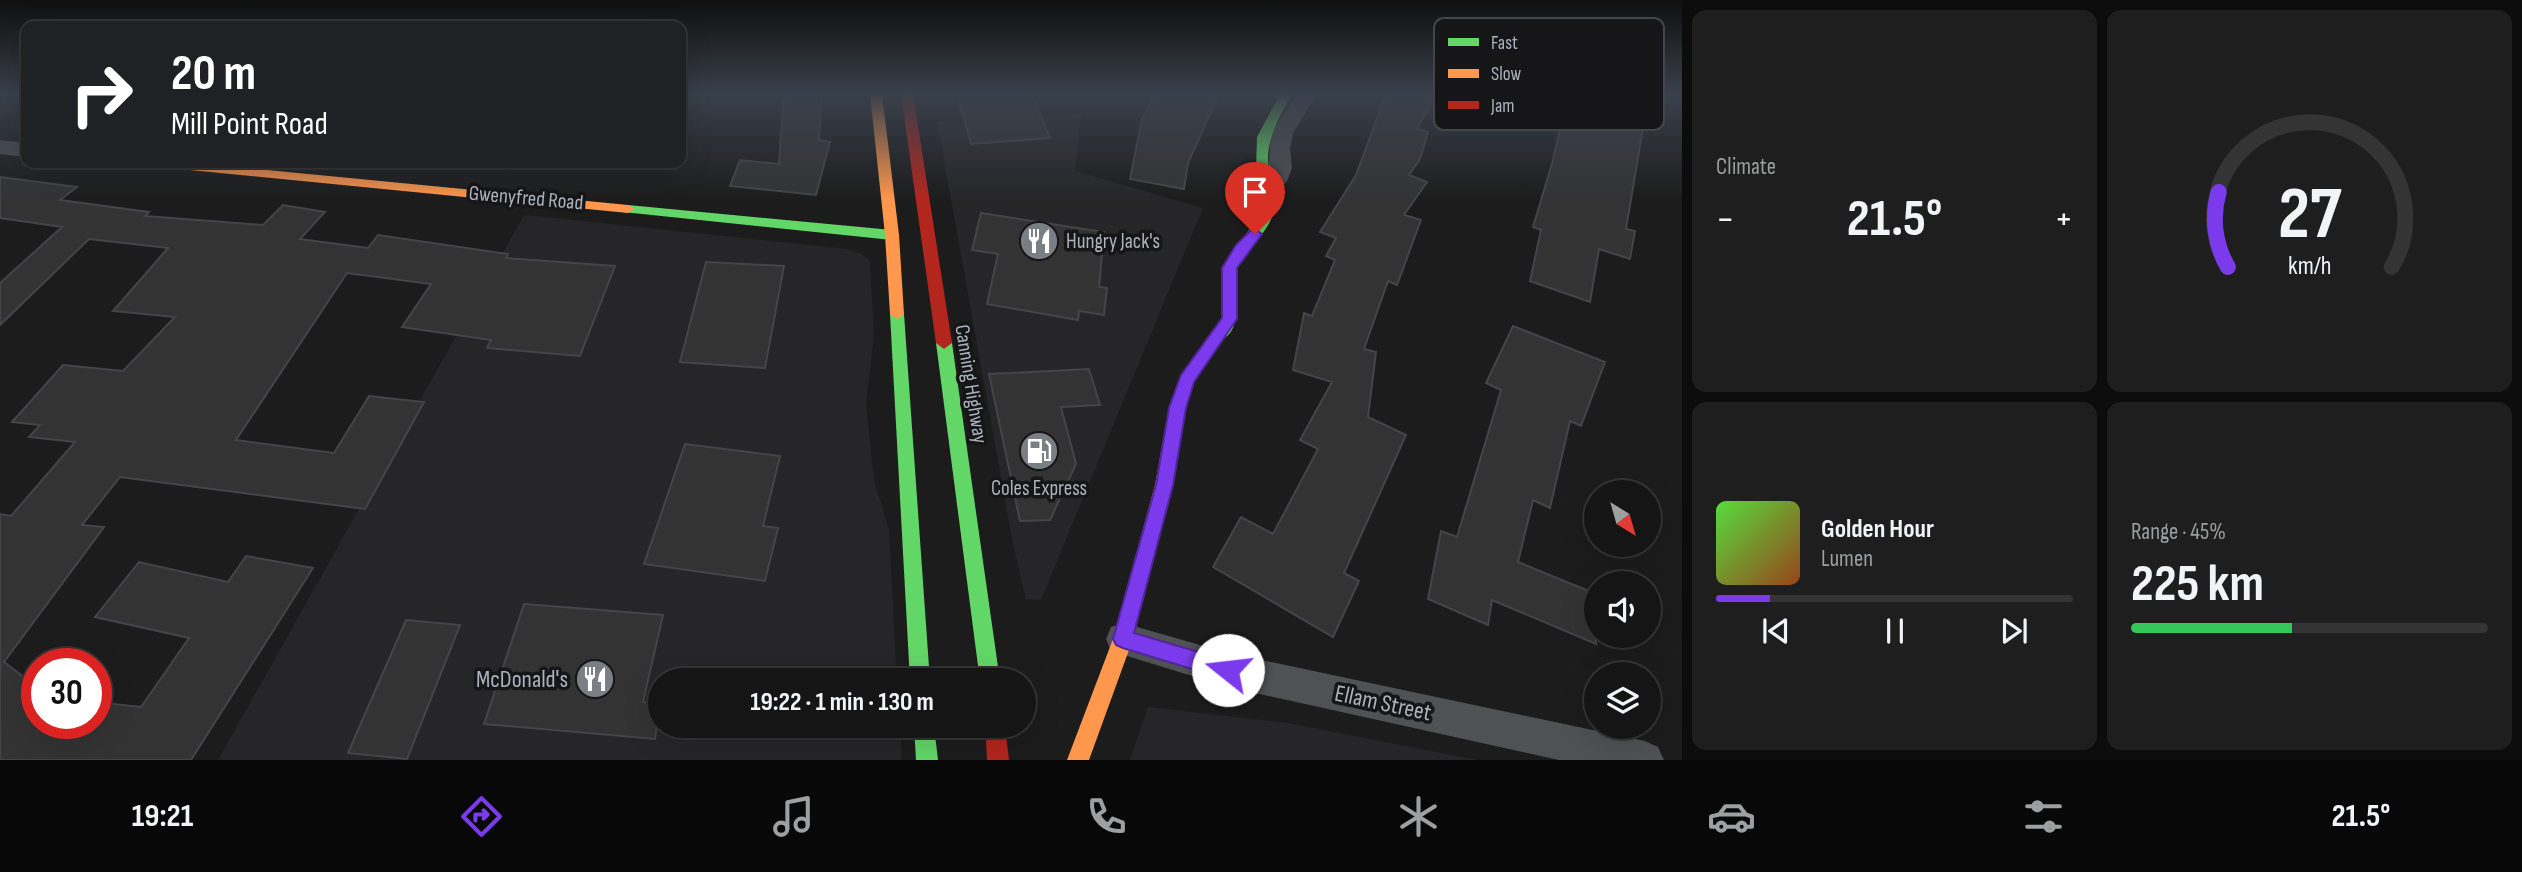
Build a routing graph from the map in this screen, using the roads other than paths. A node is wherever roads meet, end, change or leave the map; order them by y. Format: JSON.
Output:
{"nodes":[{"id":1,"x":880,"y":129,"type":"edge"},
{"id":2,"x":912,"y":129,"type":"edge"},
{"id":3,"x":1284,"y":129,"type":"edge"},
{"id":4,"x":0,"y":147,"type":"edge"},
{"id":5,"x":21,"y":149,"type":"edge"},
{"id":6,"x":210,"y":168,"type":"edge"},
{"id":7,"x":1268,"y":190,"type":"joint"},
{"id":8,"x":892,"y":235,"type":"junction"},
{"id":9,"x":1123,"y":639,"type":"junction"},
{"id":10,"x":919,"y":668,"type":"edge"},
{"id":11,"x":988,"y":668,"type":"edge"},
{"id":12,"x":925,"y":738,"type":"edge"},
{"id":13,"x":996,"y":738,"type":"edge"},
{"id":14,"x":927,"y":760,"type":"edge"},
{"id":15,"x":998,"y":760,"type":"edge"},
{"id":16,"x":1078,"y":760,"type":"edge"},
{"id":17,"x":1646,"y":760,"type":"edge"}],
"edges":[{"from":1,"to":8,"type":"main road"},
{"from":2,"to":11,"type":"main road","name":"Canning Highway"},
{"from":3,"to":7,"type":"street"},
{"from":4,"to":5,"type":"street"},
{"from":6,"to":8,"type":"main road","name":"Gwenyfred Road"},
{"from":7,"to":9,"type":"main road"},
{"from":8,"to":10,"type":"main road"},
{"from":9,"to":16,"type":"main road"},
{"from":9,"to":17,"type":"street","name":"Ellam Street"},
{"from":12,"to":14,"type":"main road"},
{"from":13,"to":15,"type":"main road"}]}
